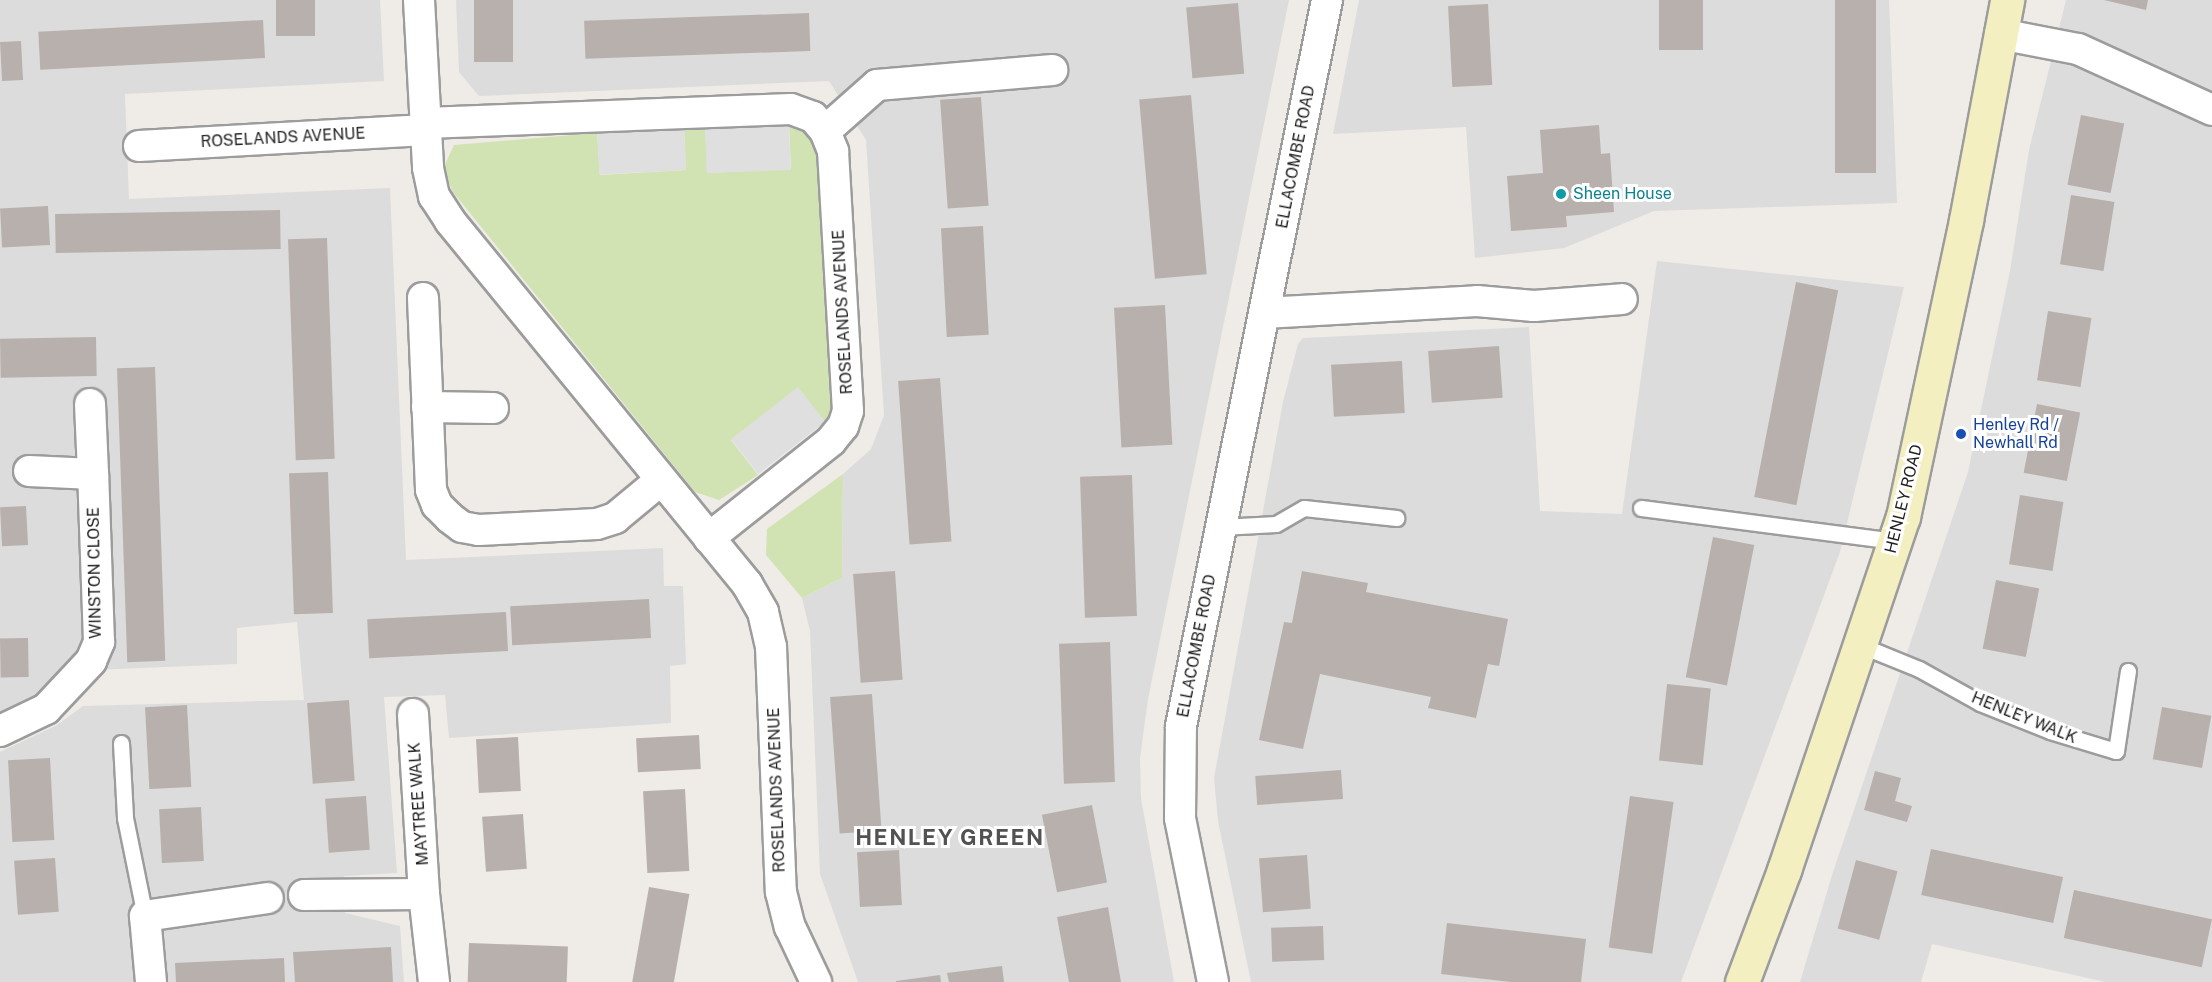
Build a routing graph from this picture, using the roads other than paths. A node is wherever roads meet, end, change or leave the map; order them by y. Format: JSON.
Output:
{"nodes":[{"id":1,"x":419,"y":0,"type":"edge"},
{"id":2,"x":1327,"y":0,"type":"edge"},
{"id":3,"x":2007,"y":0,"type":"edge"},
{"id":4,"x":2000,"y":34,"type":"junction"},
{"id":5,"x":1052,"y":70,"type":"dead end"},
{"id":6,"x":2212,"y":110,"type":"edge"},
{"id":7,"x":426,"y":127,"type":"junction"},
{"id":8,"x":825,"y":131,"type":"junction"},
{"id":9,"x":139,"y":146,"type":"dead end"},
{"id":10,"x":423,"y":298,"type":"dead end"},
{"id":11,"x":1622,"y":299,"type":"dead end"},
{"id":12,"x":1264,"y":313,"type":"junction"},
{"id":13,"x":90,"y":404,"type":"dead end"},
{"id":14,"x":427,"y":407,"type":"junction"},
{"id":15,"x":493,"y":408,"type":"dead end"},
{"id":16,"x":29,"y":471,"type":"dead end"},
{"id":17,"x":93,"y":474,"type":"junction"},
{"id":18,"x":661,"y":480,"type":"junction"},
{"id":19,"x":1641,"y":508,"type":"dead end"},
{"id":20,"x":1396,"y":518,"type":"dead end"},
{"id":21,"x":1221,"y":526,"type":"junction"},
{"id":22,"x":709,"y":538,"type":"junction"},
{"id":23,"x":1895,"y":541,"type":"junction"},
{"id":24,"x":1860,"y":645,"type":"junction"},
{"id":25,"x":2128,"y":671,"type":"dead end"},
{"id":26,"x":413,"y":714,"type":"dead end"},
{"id":27,"x":0,"y":731,"type":"edge"},
{"id":28,"x":121,"y":743,"type":"dead end"},
{"id":29,"x":424,"y":894,"type":"junction"},
{"id":30,"x":304,"y":895,"type":"dead end"},
{"id":31,"x":268,"y":898,"type":"dead end"},
{"id":32,"x":145,"y":916,"type":"junction"},
{"id":33,"x":151,"y":982,"type":"edge"},
{"id":34,"x":434,"y":982,"type":"edge"},
{"id":35,"x":816,"y":982,"type":"edge"},
{"id":36,"x":1213,"y":982,"type":"edge"},
{"id":37,"x":1742,"y":982,"type":"edge"}],
"edges":[{"from":1,"to":7,"type":"street","name":"ROSELANDS AVENUE"},
{"from":2,"to":12,"type":"street","name":"ELLACOMBE ROAD"},
{"from":3,"to":4,"type":"main road","name":"HENLEY ROAD"},
{"from":4,"to":6,"type":"street"},
{"from":4,"to":23,"type":"main road","name":"HENLEY ROAD"},
{"from":5,"to":8,"type":"street"},
{"from":7,"to":8,"type":"street","name":"ROSELANDS AVENUE"},
{"from":7,"to":9,"type":"street","name":"ROSELANDS AVENUE"},
{"from":7,"to":18,"type":"street","name":"ROSELANDS AVENUE"},
{"from":8,"to":22,"type":"street","name":"ROSELANDS AVENUE"},
{"from":10,"to":14,"type":"street"},
{"from":11,"to":12,"type":"street"},
{"from":12,"to":21,"type":"street","name":"ELLACOMBE ROAD"},
{"from":13,"to":17,"type":"street","name":"WINSTON CLOSE"},
{"from":14,"to":15,"type":"street"},
{"from":14,"to":18,"type":"street"},
{"from":16,"to":17,"type":"street"},
{"from":17,"to":27,"type":"street","name":"WINSTON CLOSE"},
{"from":18,"to":22,"type":"street","name":"ROSELANDS AVENUE"},
{"from":19,"to":23,"type":"lane"},
{"from":20,"to":21,"type":"lane"},
{"from":21,"to":36,"type":"street","name":"ELLACOMBE ROAD"},
{"from":22,"to":35,"type":"street","name":"ROSELANDS AVENUE"},
{"from":23,"to":24,"type":"main road","name":"HENLEY ROAD"},
{"from":24,"to":25,"type":"lane","name":"HENLEY WALK"},
{"from":24,"to":37,"type":"main road","name":"HENLEY ROAD"},
{"from":26,"to":29,"type":"street","name":"MAYTREE WALK"},
{"from":28,"to":32,"type":"lane"},
{"from":29,"to":30,"type":"street"},
{"from":29,"to":34,"type":"street","name":"MAYTREE WALK"},
{"from":31,"to":32,"type":"street"},
{"from":32,"to":33,"type":"street"}]}
